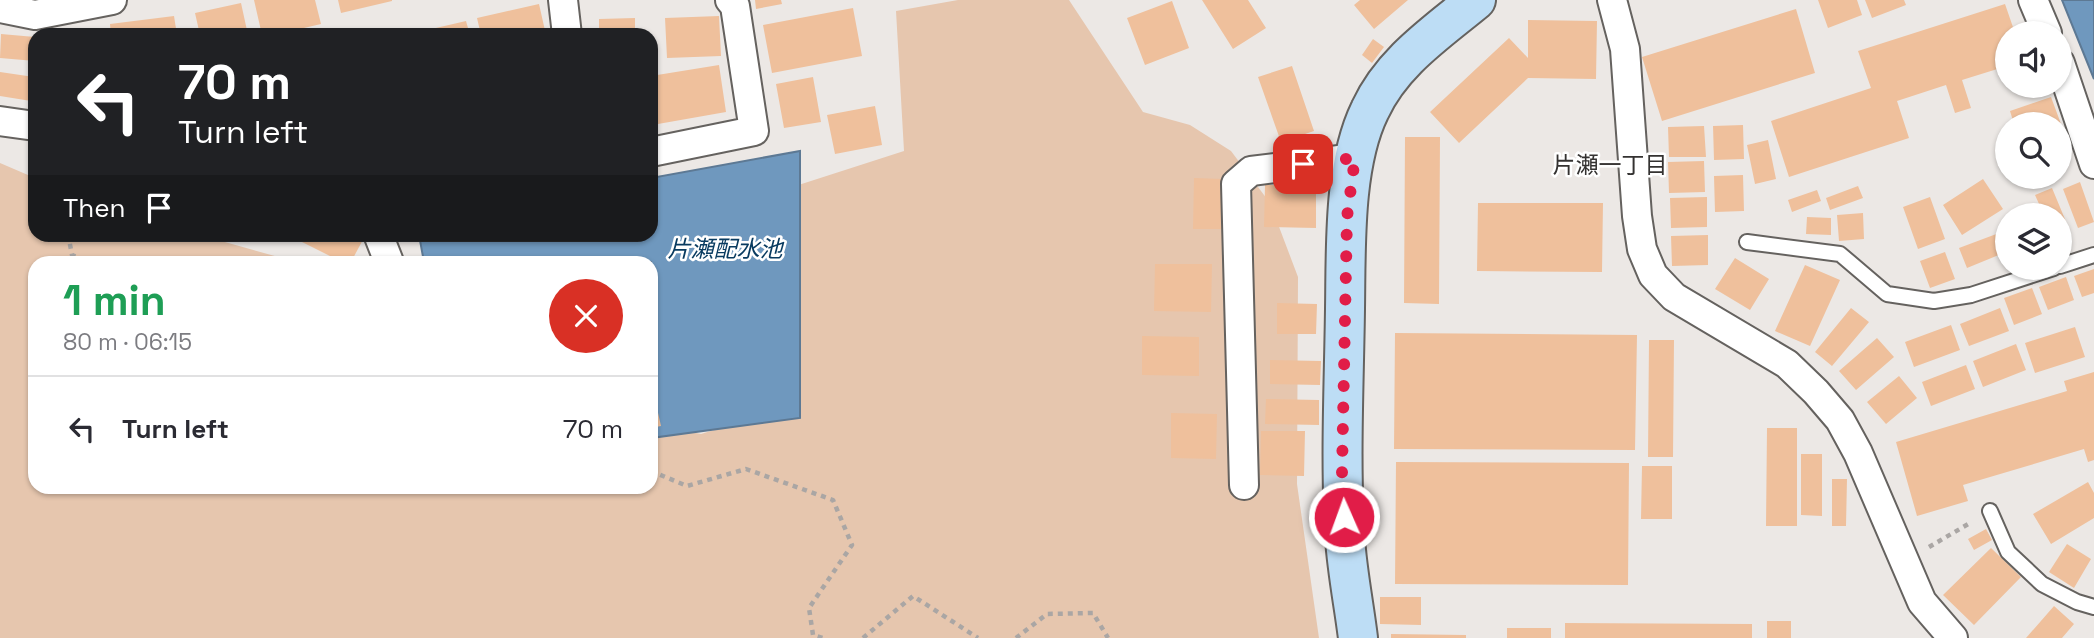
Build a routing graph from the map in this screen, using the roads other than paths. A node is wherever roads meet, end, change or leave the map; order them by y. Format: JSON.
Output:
{"nodes":[{"id":1,"x":112,"y":0,"type":"edge"},
{"id":2,"x":563,"y":0,"type":"edge"},
{"id":3,"x":730,"y":0,"type":"edge"},
{"id":4,"x":1476,"y":0,"type":"edge"},
{"id":5,"x":1612,"y":0,"type":"edge"},
{"id":6,"x":2033,"y":0,"type":"edge"},
{"id":7,"x":0,"y":8,"type":"edge"},
{"id":8,"x":2042,"y":21,"type":"edge"},
{"id":9,"x":566,"y":28,"type":"edge"},
{"id":10,"x":2072,"y":98,"type":"edge"},
{"id":11,"x":0,"y":121,"type":"edge"},
{"id":12,"x":28,"y":125,"type":"edge"},
{"id":13,"x":658,"y":151,"type":"edge"},
{"id":14,"x":1355,"y":158,"type":"junction"},
{"id":15,"x":2094,"y":164,"type":"edge"},
{"id":16,"x":1747,"y":242,"type":"dead end"},
{"id":17,"x":2094,"y":255,"type":"edge"},
{"id":18,"x":2072,"y":262,"type":"edge"},
{"id":19,"x":2017,"y":280,"type":"edge"},
{"id":20,"x":1244,"y":485,"type":"dead end"},
{"id":21,"x":1990,"y":511,"type":"road end"},
{"id":22,"x":2094,"y":607,"type":"edge"},
{"id":23,"x":1358,"y":638,"type":"edge"},
{"id":24,"x":1953,"y":638,"type":"edge"}],
"edges":[{"from":1,"to":7,"type":"street"},
{"from":2,"to":9,"type":"street"},
{"from":3,"to":13,"type":"street"},
{"from":4,"to":14,"type":"street"},
{"from":5,"to":24,"type":"street"},
{"from":6,"to":8,"type":"street"},
{"from":10,"to":15,"type":"street"},
{"from":11,"to":12,"type":"street"},
{"from":14,"to":20,"type":"street"},
{"from":14,"to":23,"type":"street"},
{"from":16,"to":19,"type":"lane"},
{"from":17,"to":18,"type":"lane"},
{"from":21,"to":22,"type":"lane"}]}
